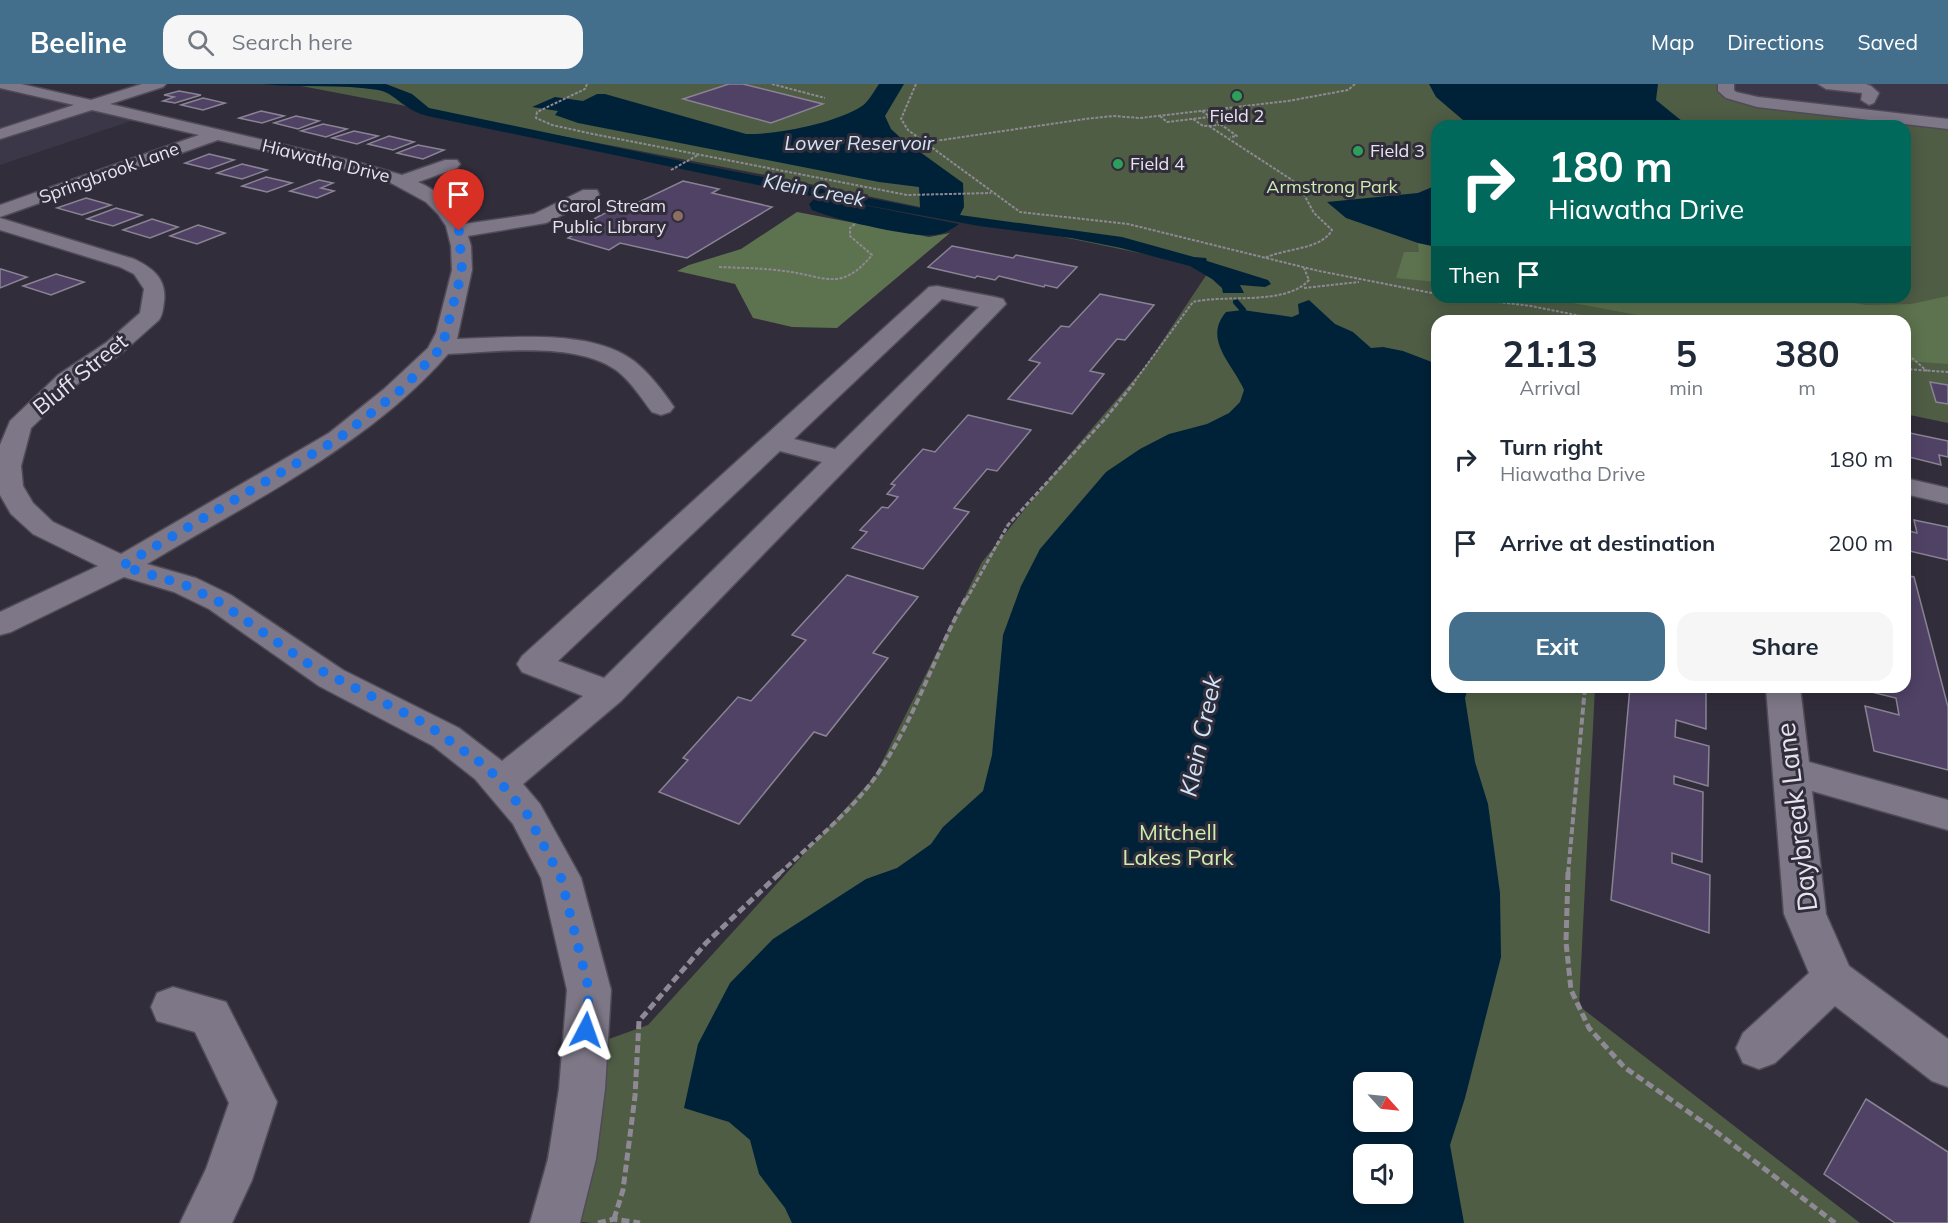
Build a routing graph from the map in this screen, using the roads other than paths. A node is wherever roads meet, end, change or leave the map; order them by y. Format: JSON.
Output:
{"nodes":[{"id":1,"x":2,"y":84,"type":"edge"},
{"id":2,"x":158,"y":84,"type":"edge"},
{"id":3,"x":1726,"y":84,"type":"edge"},
{"id":4,"x":1826,"y":84,"type":"edge"},
{"id":5,"x":1763,"y":86,"type":"dead end"},
{"id":6,"x":1869,"y":100,"type":"junction"},
{"id":7,"x":94,"y":105,"type":"junction"},
{"id":8,"x":10,"y":115,"type":"dead end"},
{"id":9,"x":1876,"y":115,"type":"junction"},
{"id":10,"x":40,"y":122,"type":"junction"},
{"id":11,"x":1948,"y":124,"type":"edge"},
{"id":12,"x":0,"y":134,"type":"edge"},
{"id":13,"x":218,"y":134,"type":"junction"},
{"id":14,"x":451,"y":164,"type":"dead end"},
{"id":15,"x":402,"y":181,"type":"junction"},
{"id":16,"x":590,"y":194,"type":"dead end"},
{"id":17,"x":0,"y":211,"type":"edge"},
{"id":18,"x":0,"y":224,"type":"edge"},
{"id":19,"x":459,"y":231,"type":"junction"},
{"id":20,"x":442,"y":347,"type":"junction"},
{"id":21,"x":661,"y":407,"type":"dead end"},
{"id":22,"x":776,"y":442,"type":"junction"},
{"id":23,"x":842,"y":459,"type":"junction"},
{"id":24,"x":1911,"y":487,"type":"edge"},
{"id":25,"x":1948,"y":496,"type":"edge"},
{"id":26,"x":122,"y":566,"type":"junction"},
{"id":27,"x":0,"y":625,"type":"edge"},
{"id":28,"x":609,"y":693,"type":"junction"},
{"id":29,"x":1784,"y":693,"type":"edge"},
{"id":30,"x":1790,"y":771,"type":"junction"},
{"id":31,"x":500,"y":783,"type":"junction"},
{"id":32,"x":1948,"y":815,"type":"edge"},
{"id":33,"x":1833,"y":979,"type":"junction"},
{"id":34,"x":173,"y":1007,"type":"dead end"},
{"id":35,"x":1759,"y":1048,"type":"dead end"},
{"id":36,"x":1948,"y":1066,"type":"edge"},
{"id":37,"x":205,"y":1223,"type":"edge"},
{"id":38,"x":555,"y":1223,"type":"edge"}],
"edges":[{"from":1,"to":7,"type":"street","name":"Hiawatha Drive"},
{"from":2,"to":7,"type":"street"},
{"from":3,"to":9,"type":"street"},
{"from":4,"to":6,"type":"street"},
{"from":5,"to":6,"type":"street"},
{"from":6,"to":9,"type":"street"},
{"from":7,"to":10,"type":"street"},
{"from":7,"to":13,"type":"street","name":"Hiawatha Drive"},
{"from":8,"to":10,"type":"street"},
{"from":9,"to":11,"type":"street"},
{"from":10,"to":12,"type":"street"},
{"from":13,"to":15,"type":"street","name":"Hiawatha Drive"},
{"from":13,"to":17,"type":"street","name":"Springbrook Lane"},
{"from":14,"to":15,"type":"street"},
{"from":15,"to":19,"type":"street","name":"Hiawatha Drive"},
{"from":16,"to":19,"type":"street"},
{"from":18,"to":26,"type":"street","name":"Bluff Street"},
{"from":19,"to":20,"type":"street"},
{"from":20,"to":21,"type":"street"},
{"from":20,"to":26,"type":"street"},
{"from":22,"to":23,"type":"street"},
{"from":22,"to":23,"type":"street"},
{"from":22,"to":28,"type":"street"},
{"from":23,"to":28,"type":"street"},
{"from":24,"to":25,"type":"street"},
{"from":26,"to":27,"type":"street"},
{"from":26,"to":31,"type":"street","name":"Bluff Street"},
{"from":28,"to":31,"type":"street"},
{"from":29,"to":30,"type":"street","name":"Daybreak Lane"},
{"from":30,"to":32,"type":"street"},
{"from":30,"to":33,"type":"street","name":"Daybreak Lane"},
{"from":31,"to":38,"type":"street","name":"Bluff Street"},
{"from":33,"to":35,"type":"street"},
{"from":33,"to":36,"type":"street","name":"Daybreak Lane"},
{"from":34,"to":37,"type":"street"}]}
